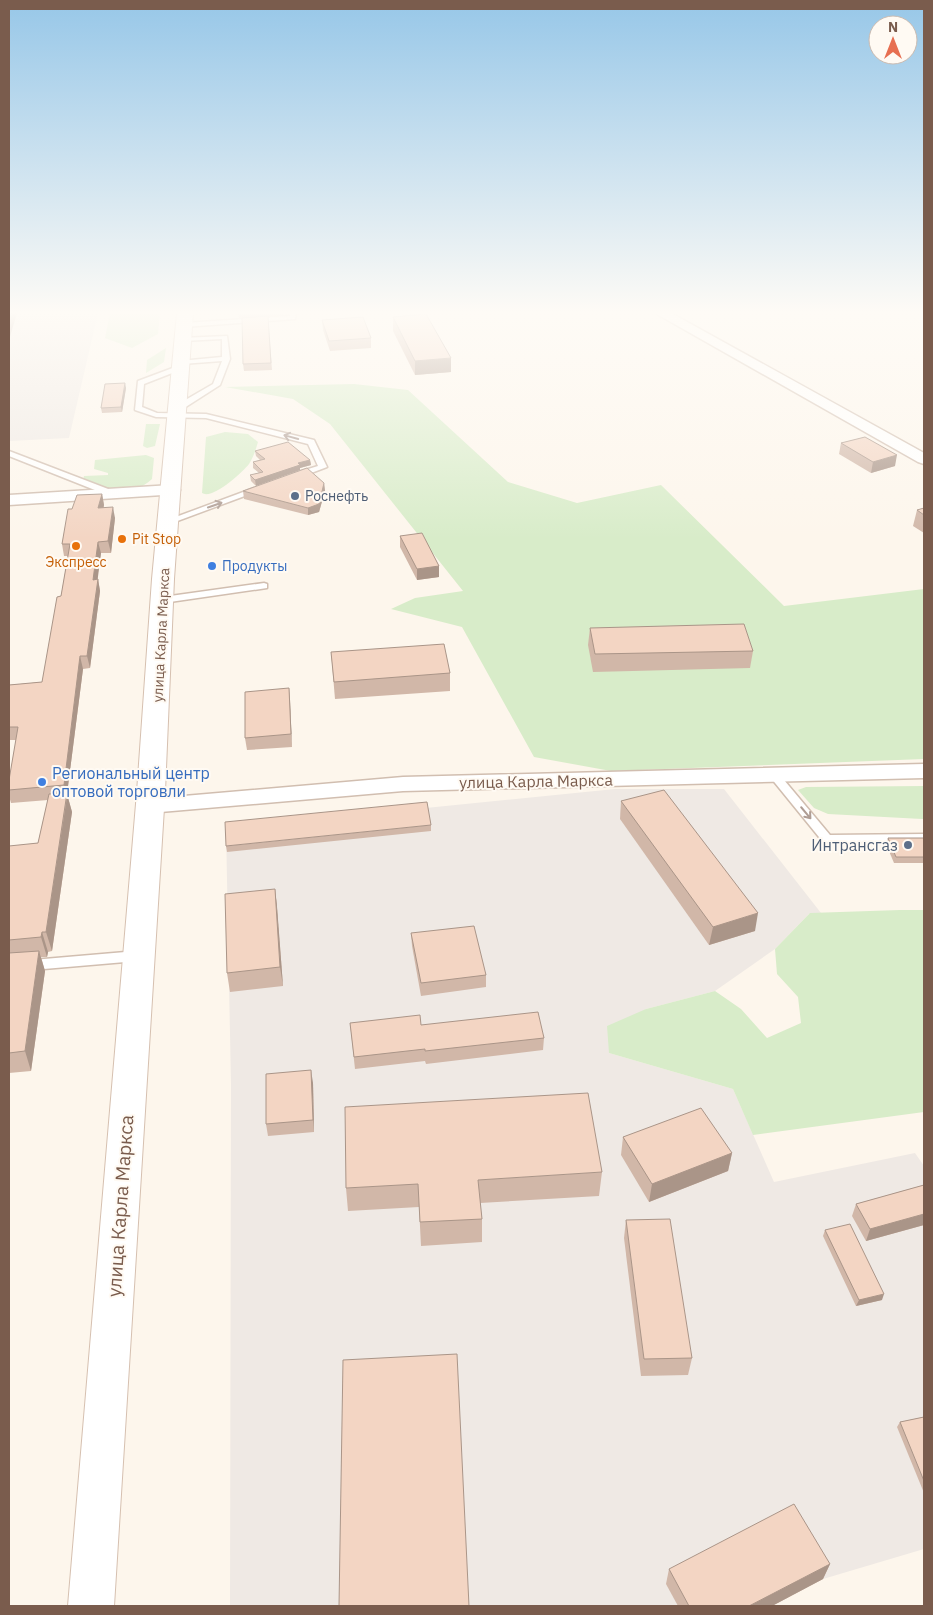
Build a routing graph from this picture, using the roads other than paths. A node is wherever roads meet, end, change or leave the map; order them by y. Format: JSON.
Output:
{"nodes":[{"id":1,"x":140,"y":388,"type":"edge"},
{"id":2,"x":180,"y":388,"type":"edge"},
{"id":3,"x":211,"y":388,"type":"edge"},
{"id":4,"x":798,"y":388,"type":"edge"},
{"id":5,"x":178,"y":412,"type":"junction"},
{"id":6,"x":9,"y":453,"type":"edge"},
{"id":7,"x":924,"y":458,"type":"edge"},
{"id":8,"x":287,"y":480,"type":"edge"},
{"id":9,"x":268,"y":486,"type":"edge"},
{"id":10,"x":172,"y":490,"type":"junction"},
{"id":11,"x":113,"y":494,"type":"junction"},
{"id":12,"x":9,"y":500,"type":"edge"},
{"id":13,"x":169,"y":521,"type":"junction"},
{"id":14,"x":264,"y":586,"type":"dead end"},
{"id":15,"x":163,"y":600,"type":"junction"},
{"id":16,"x":924,"y":771,"type":"edge"},
{"id":17,"x":775,"y":776,"type":"junction"},
{"id":18,"x":149,"y":806,"type":"junction"},
{"id":19,"x":924,"y":838,"type":"edge"},
{"id":20,"x":138,"y":956,"type":"junction"},
{"id":21,"x":9,"y":967,"type":"edge"},
{"id":22,"x":91,"y":1606,"type":"edge"}],
"edges":[{"from":1,"to":5,"type":"lane"},
{"from":2,"to":5,"type":"main road","name":"улица Карла Маркса"},
{"from":3,"to":5,"type":"lane"},
{"from":4,"to":7,"type":"street"},
{"from":8,"to":5,"type":"lane","one_way":true},
{"from":5,"to":10,"type":"main road","name":"улица Карла Маркса"},
{"from":6,"to":11,"type":"lane"},
{"from":13,"to":9,"type":"lane","one_way":true},
{"from":10,"to":11,"type":"street"},
{"from":10,"to":13,"type":"main road","name":"улица Карла Маркса"},
{"from":11,"to":12,"type":"street"},
{"from":13,"to":15,"type":"main road","name":"улица Карла Маркса"},
{"from":14,"to":15,"type":"lane"},
{"from":15,"to":18,"type":"main road","name":"улица Карла Маркса"},
{"from":16,"to":17,"type":"street","name":"улица Карла Маркса"},
{"from":17,"to":18,"type":"street","name":"улица Карла Маркса"},
{"from":17,"to":19,"type":"lane","one_way":true},
{"from":18,"to":20,"type":"main road","name":"улица Карла Маркса"},
{"from":20,"to":21,"type":"lane"},
{"from":20,"to":22,"type":"main road","name":"улица Карла Маркса"}]}
